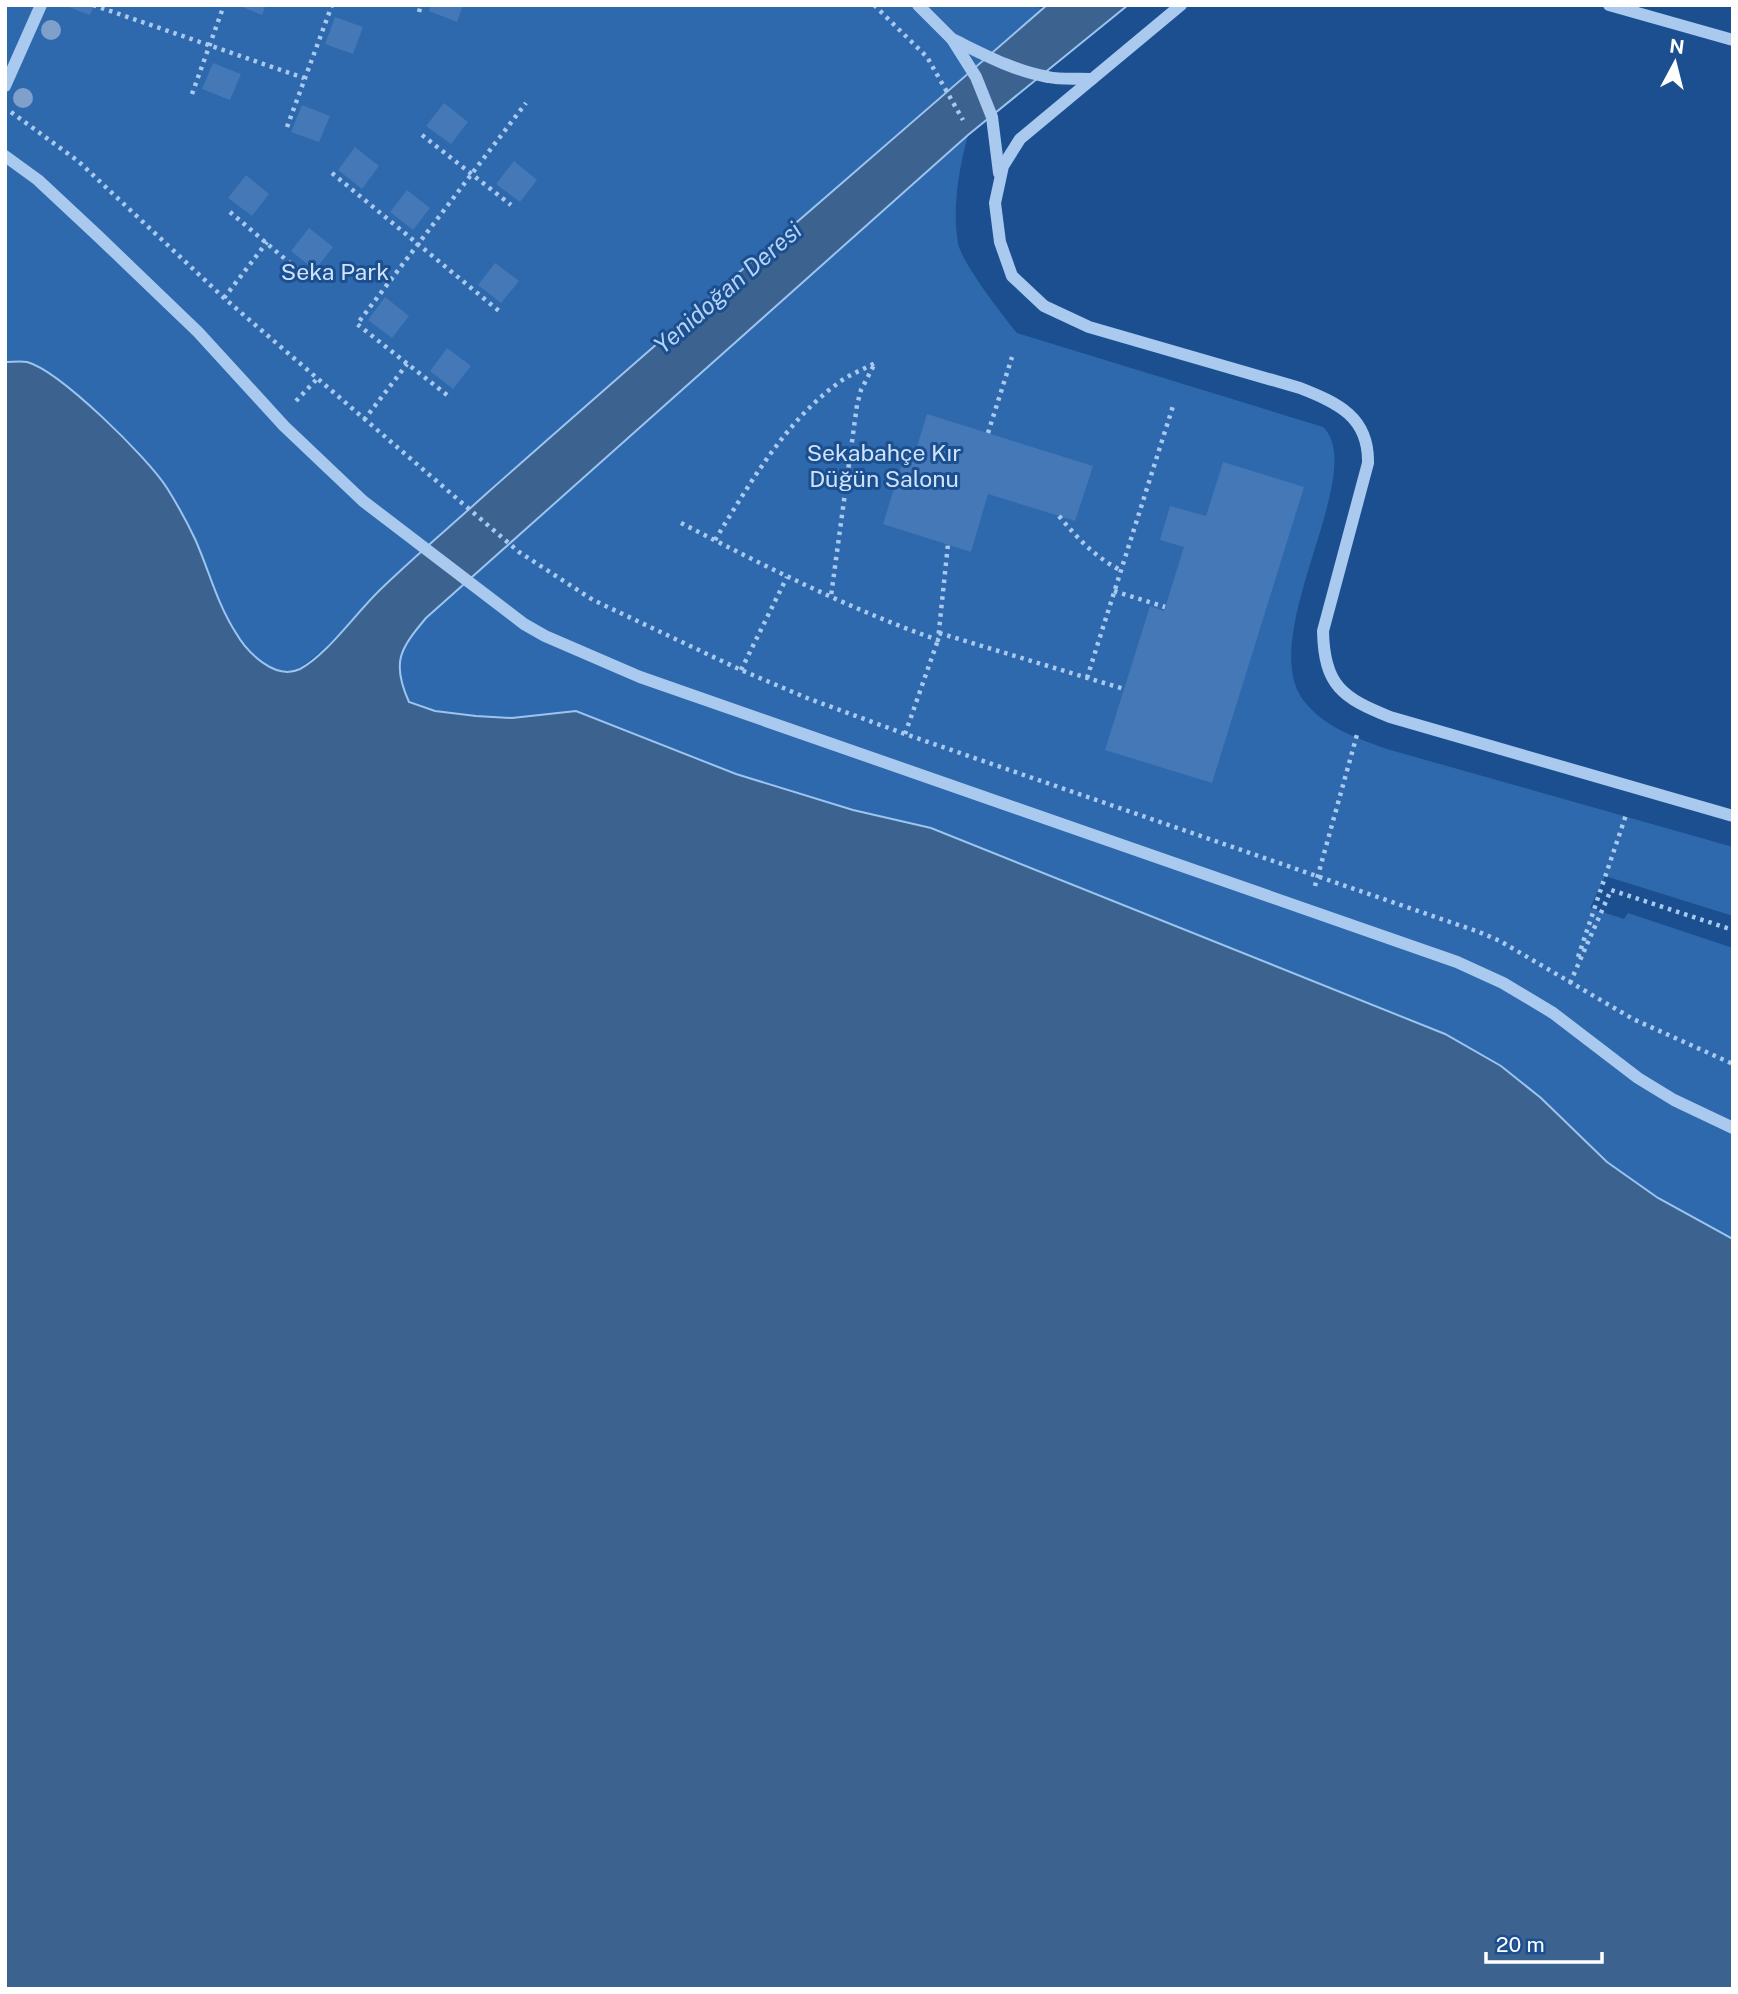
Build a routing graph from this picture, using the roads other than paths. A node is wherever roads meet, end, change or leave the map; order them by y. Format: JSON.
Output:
{"nodes":[{"id":1,"x":41,"y":5,"type":"edge"},
{"id":2,"x":918,"y":5,"type":"edge"},
{"id":3,"x":1181,"y":5,"type":"edge"},
{"id":4,"x":1609,"y":5,"type":"edge"},
{"id":5,"x":952,"y":39,"type":"junction"},
{"id":6,"x":1733,"y":40,"type":"edge"},
{"id":7,"x":1092,"y":79,"type":"junction"},
{"id":8,"x":5,"y":86,"type":"edge"},
{"id":9,"x":5,"y":156,"type":"edge"},
{"id":10,"x":1000,"y":183,"type":"junction"},
{"id":11,"x":1733,"y":816,"type":"edge"},
{"id":12,"x":1733,"y":1128,"type":"edge"}],
"edges":[{"from":1,"to":8,"type":"street"},
{"from":2,"to":5,"type":"street"},
{"from":3,"to":7,"type":"street"},
{"from":4,"to":6,"type":"street"},
{"from":5,"to":7,"type":"street"},
{"from":5,"to":10,"type":"street"},
{"from":7,"to":10,"type":"street"},
{"from":9,"to":12,"type":"street"},
{"from":10,"to":11,"type":"street"}]}
